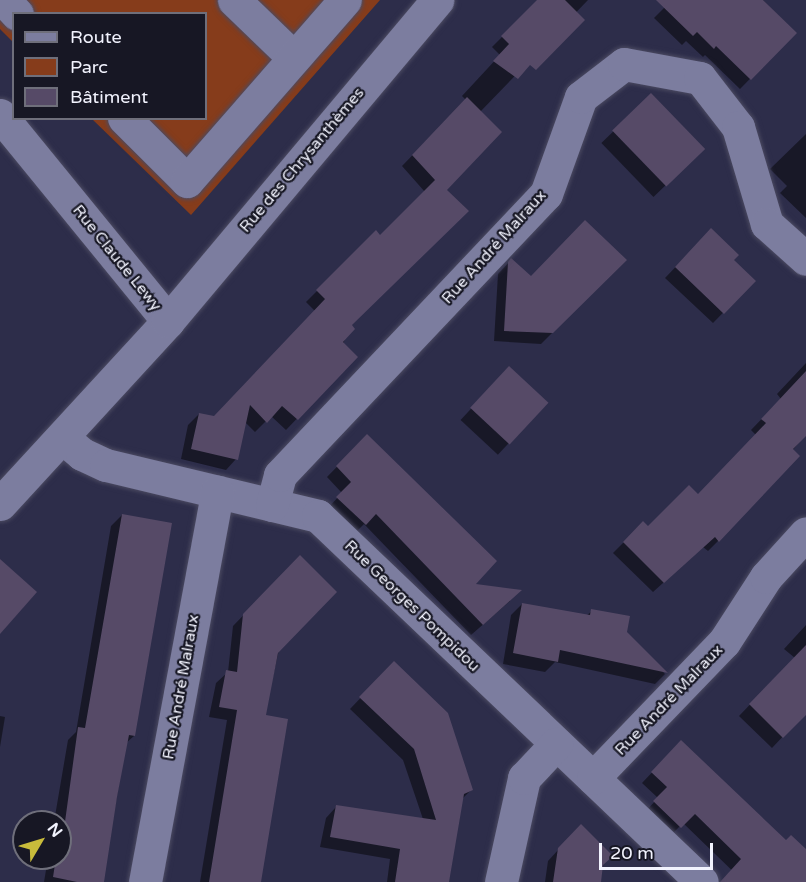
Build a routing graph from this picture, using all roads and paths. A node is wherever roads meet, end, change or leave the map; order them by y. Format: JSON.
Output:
{"nodes":[{"id":1,"x":4,"y":0,"type":"edge"},
{"id":2,"x":234,"y":0,"type":"edge"},
{"id":3,"x":345,"y":0,"type":"edge"},
{"id":4,"x":437,"y":0,"type":"edge"},
{"id":5,"x":15,"y":12,"type":"edge"},
{"id":6,"x":294,"y":58,"type":"junction"},
{"id":7,"x":0,"y":115,"type":"edge"},
{"id":8,"x":126,"y":120,"type":"edge"},
{"id":9,"x":806,"y":259,"type":"edge"},
{"id":10,"x":168,"y":321,"type":"junction"},
{"id":11,"x":63,"y":438,"type":"junction"},
{"id":12,"x":217,"y":492,"type":"junction"},
{"id":13,"x":0,"y":504,"type":"edge"},
{"id":14,"x":272,"y":505,"type":"junction"},
{"id":15,"x":806,"y":533,"type":"edge"},
{"id":16,"x":556,"y":744,"type":"junction"},
{"id":17,"x":593,"y":778,"type":"junction"},
{"id":18,"x":145,"y":882,"type":"edge"},
{"id":19,"x":501,"y":882,"type":"edge"},
{"id":20,"x":702,"y":882,"type":"edge"}],
"edges":[{"from":1,"to":5,"type":"street"},
{"from":2,"to":6,"type":"street"},
{"from":3,"to":6,"type":"street"},
{"from":4,"to":10,"type":"street","name":"Rue des Chrysanthèmes"},
{"from":6,"to":8,"type":"street"},
{"from":7,"to":10,"type":"street","name":"Rue Claude Lewy"},
{"from":9,"to":14,"type":"street","name":"Rue André Malraux"},
{"from":10,"to":11,"type":"street","name":"Rue Claude Lewy"},
{"from":11,"to":12,"type":"street","name":"Rue Georges Pompidou"},
{"from":11,"to":13,"type":"street","name":"Rue Claude Lewy"},
{"from":12,"to":14,"type":"street","name":"Rue Georges Pompidou"},
{"from":12,"to":18,"type":"street","name":"Rue André Malraux"},
{"from":14,"to":16,"type":"street","name":"Rue Georges Pompidou"},
{"from":15,"to":17,"type":"street","name":"Rue André Malraux"},
{"from":16,"to":17,"type":"street","name":"Rue Georges Pompidou"},
{"from":16,"to":19,"type":"street"},
{"from":17,"to":20,"type":"street","name":"Rue Georges Pompidou"}]}
